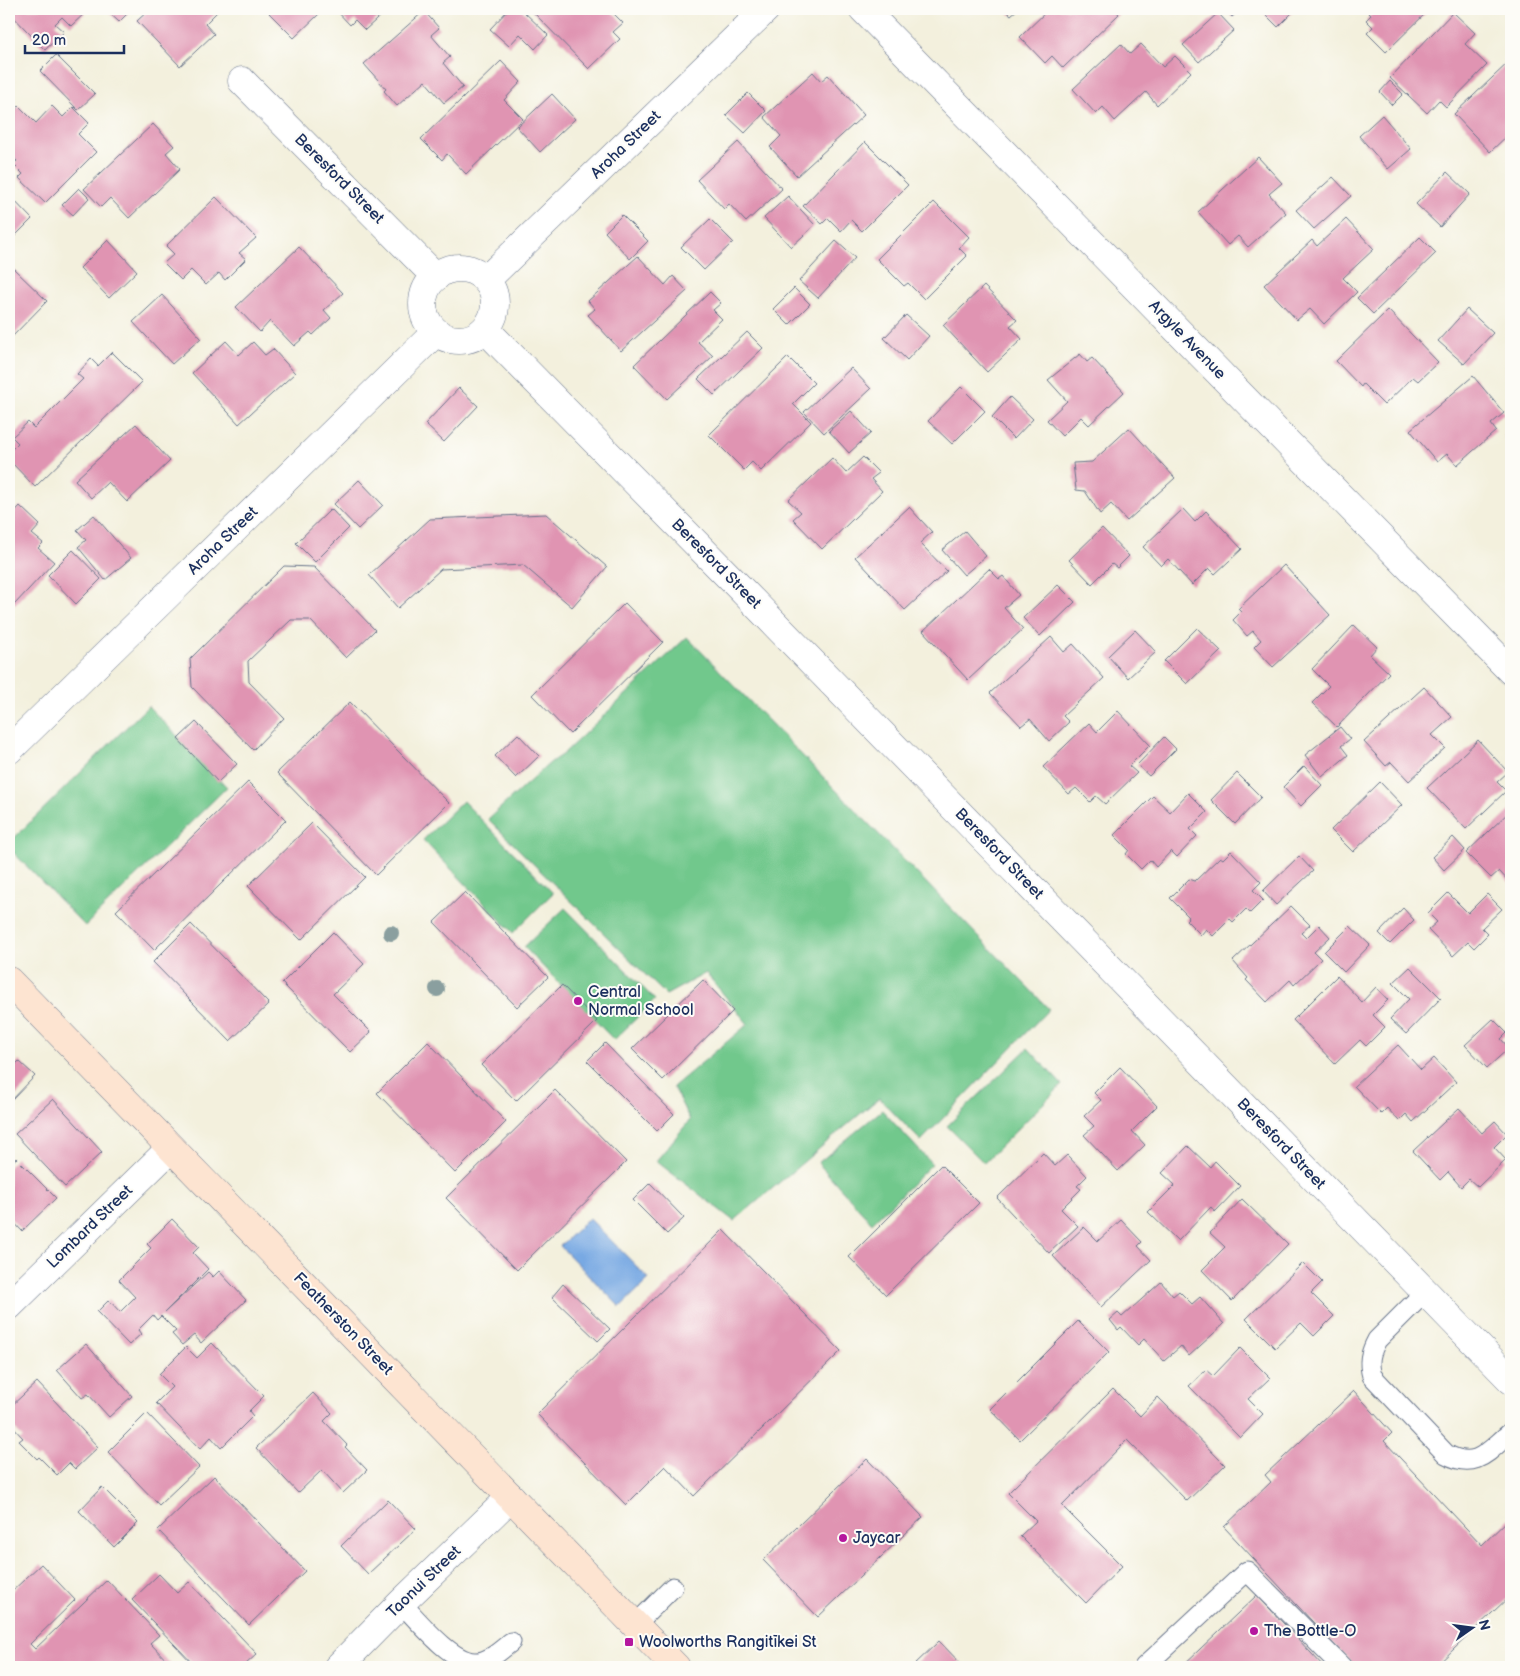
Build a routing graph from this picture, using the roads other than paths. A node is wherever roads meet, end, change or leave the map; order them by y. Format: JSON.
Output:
{"nodes":[{"id":1,"x":766,"y":9,"type":"edge"},
{"id":2,"x":863,"y":9,"type":"edge"},
{"id":3,"x":242,"y":81,"type":"dead end"},
{"id":4,"x":436,"y":277,"type":"junction"},
{"id":5,"x":486,"y":280,"type":"junction"},
{"id":6,"x":485,"y":330,"type":"junction"},
{"id":7,"x":436,"y":332,"type":"junction"},
{"id":8,"x":1511,"y":671,"type":"edge"},
{"id":9,"x":9,"y":750,"type":"edge"},
{"id":10,"x":9,"y":982,"type":"edge"},
{"id":11,"x":171,"y":1148,"type":"junction"},
{"id":12,"x":1425,"y":1292,"type":"junction"},
{"id":13,"x":9,"y":1306,"type":"edge"},
{"id":14,"x":1511,"y":1380,"type":"edge"},
{"id":15,"x":1511,"y":1432,"type":"edge"},
{"id":16,"x":511,"y":1497,"type":"junction"},
{"id":17,"x":673,"y":1587,"type":"dead end"},
{"id":18,"x":401,"y":1603,"type":"junction"},
{"id":19,"x":635,"y":1625,"type":"junction"},
{"id":20,"x":511,"y":1642,"type":"dead end"},
{"id":21,"x":338,"y":1667,"type":"edge"},
{"id":22,"x":676,"y":1667,"type":"edge"},
{"id":23,"x":1144,"y":1667,"type":"edge"},
{"id":24,"x":1342,"y":1667,"type":"edge"}],
"edges":[{"from":1,"to":5,"type":"street","name":"Aroha Street"},
{"from":2,"to":8,"type":"street","name":"Argyle Avenue"},
{"from":3,"to":4,"type":"street","name":"Beresford Street"},
{"from":4,"to":5,"type":"street"},
{"from":4,"to":7,"type":"street"},
{"from":5,"to":6,"type":"street"},
{"from":6,"to":7,"type":"street"},
{"from":6,"to":12,"type":"street","name":"Beresford Street"},
{"from":7,"to":9,"type":"street","name":"Aroha Street"},
{"from":10,"to":11,"type":"main road","name":"Featherston Street"},
{"from":11,"to":13,"type":"street","name":"Lombard Street"},
{"from":11,"to":16,"type":"main road","name":"Featherston Street"},
{"from":12,"to":14,"type":"street","name":"Beresford Street"},
{"from":12,"to":15,"type":"lane"},
{"from":16,"to":18,"type":"street","name":"Taonui Street"},
{"from":16,"to":19,"type":"main road","name":"Featherston Street"},
{"from":17,"to":19,"type":"lane"},
{"from":18,"to":20,"type":"lane"},
{"from":18,"to":21,"type":"street","name":"Taonui Street"},
{"from":19,"to":22,"type":"main road","name":"Featherston Street"},
{"from":23,"to":24,"type":"lane"}]}
